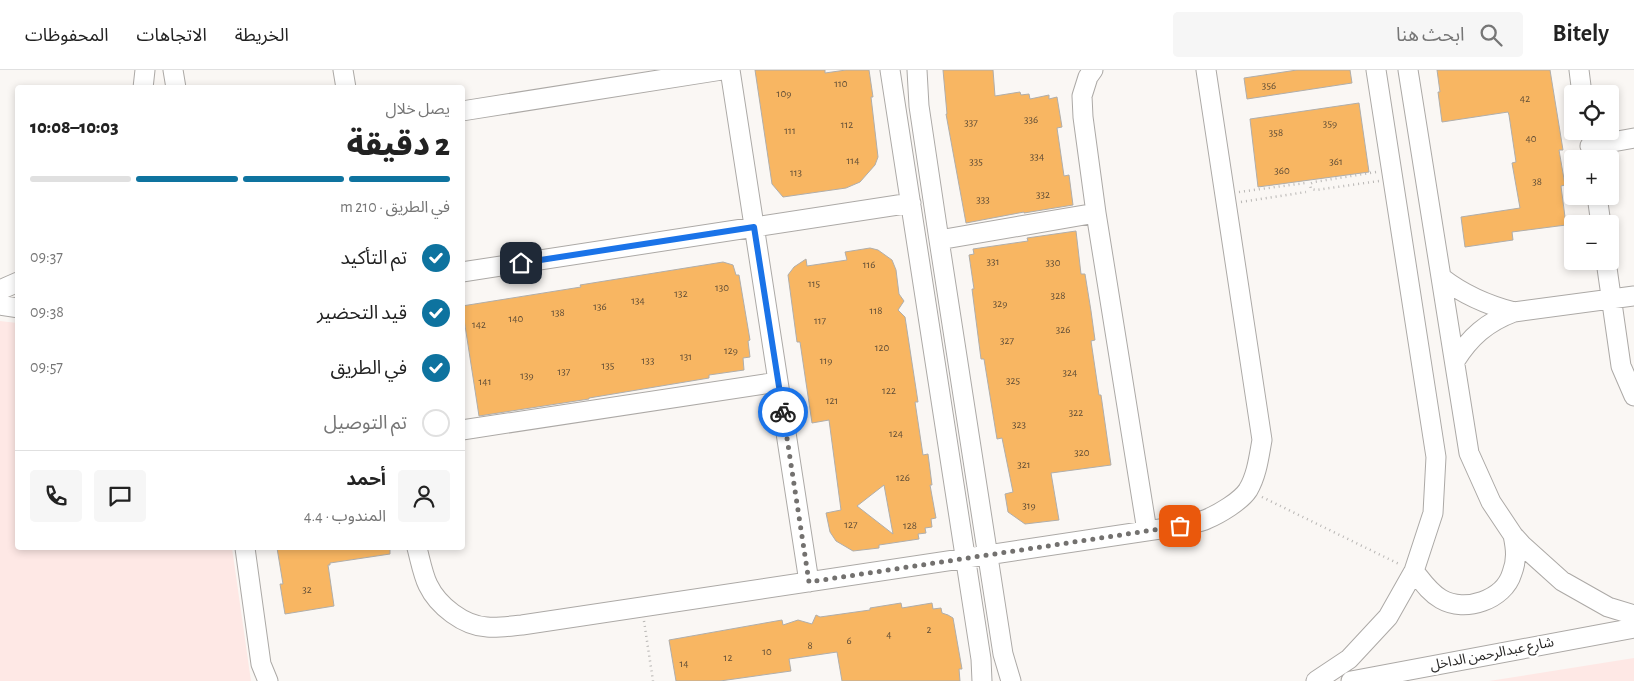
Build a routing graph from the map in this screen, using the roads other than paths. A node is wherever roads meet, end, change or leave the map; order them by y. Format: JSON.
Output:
{"nodes":[{"id":1,"x":145,"y":70,"type":"edge"},
{"id":2,"x":173,"y":70,"type":"edge"},
{"id":3,"x":343,"y":70,"type":"edge"},
{"id":4,"x":722,"y":70,"type":"edge"},
{"id":5,"x":730,"y":70,"type":"edge"},
{"id":6,"x":890,"y":70,"type":"edge"},
{"id":7,"x":917,"y":70,"type":"edge"},
{"id":8,"x":1093,"y":70,"type":"edge"},
{"id":9,"x":1206,"y":70,"type":"edge"},
{"id":10,"x":1376,"y":70,"type":"edge"},
{"id":11,"x":1408,"y":70,"type":"edge"},
{"id":12,"x":1579,"y":70,"type":"edge"},
{"id":13,"x":144,"y":85,"type":"edge"},
{"id":14,"x":176,"y":85,"type":"edge"},
{"id":15,"x":346,"y":85,"type":"edge"},
{"id":16,"x":1581,"y":85,"type":"edge"},
{"id":17,"x":465,"y":111,"type":"edge"},
{"id":18,"x":1634,"y":138,"type":"edge"},
{"id":19,"x":1590,"y":145,"type":"edge"},
{"id":20,"x":911,"y":203,"type":"junction"},
{"id":21,"x":1096,"y":213,"type":"junction"},
{"id":22,"x":754,"y":227,"type":"junction"},
{"id":23,"x":939,"y":240,"type":"junction"},
{"id":24,"x":1607,"y":270,"type":"edge"},
{"id":25,"x":465,"y":272,"type":"edge"},
{"id":26,"x":1442,"y":278,"type":"junction"},
{"id":27,"x":15,"y":283,"type":"edge"},
{"id":28,"x":0,"y":290,"type":"edge"},
{"id":29,"x":1634,"y":296,"type":"edge"},
{"id":30,"x":1612,"y":299,"type":"junction"},
{"id":31,"x":0,"y":305,"type":"edge"},
{"id":32,"x":15,"y":308,"type":"edge"},
{"id":33,"x":1514,"y":312,"type":"junction"},
{"id":34,"x":1455,"y":361,"type":"junction"},
{"id":35,"x":778,"y":382,"type":"junction"},
{"id":36,"x":1634,"y":396,"type":"edge"},
{"id":37,"x":465,"y":430,"type":"edge"},
{"id":38,"x":1147,"y":531,"type":"junction"},
{"id":39,"x":1514,"y":535,"type":"junction"},
{"id":40,"x":245,"y":550,"type":"edge"},
{"id":41,"x":419,"y":550,"type":"edge"},
{"id":42,"x":988,"y":555,"type":"junction"},
{"id":43,"x":965,"y":558,"type":"junction"},
{"id":44,"x":1414,"y":571,"type":"junction"},
{"id":45,"x":809,"y":582,"type":"junction"},
{"id":46,"x":1634,"y":615,"type":"edge"},
{"id":47,"x":1634,"y":628,"type":"edge"},
{"id":48,"x":268,"y":681,"type":"edge"},
{"id":49,"x":982,"y":681,"type":"edge"},
{"id":50,"x":1011,"y":681,"type":"edge"},
{"id":51,"x":1316,"y":681,"type":"edge"},
{"id":52,"x":1351,"y":681,"type":"edge"}],
"edges":[{"from":1,"to":13,"type":"street"},
{"from":2,"to":14,"type":"street"},
{"from":3,"to":15,"type":"street"},
{"from":4,"to":17,"type":"street"},
{"from":5,"to":22,"type":"street"},
{"from":6,"to":20,"type":"street"},
{"from":7,"to":23,"type":"street"},
{"from":8,"to":21,"type":"street"},
{"from":9,"to":38,"type":"street"},
{"from":10,"to":44,"type":"street"},
{"from":11,"to":26,"type":"street"},
{"from":12,"to":16,"type":"street"},
{"from":18,"to":19,"type":"street"},
{"from":20,"to":22,"type":"street"},
{"from":20,"to":43,"type":"street"},
{"from":21,"to":23,"type":"street"},
{"from":21,"to":38,"type":"street"},
{"from":22,"to":25,"type":"street"},
{"from":22,"to":35,"type":"street"},
{"from":23,"to":42,"type":"street"},
{"from":24,"to":30,"type":"street"},
{"from":26,"to":33,"type":"street"},
{"from":26,"to":34,"type":"street"},
{"from":27,"to":28,"type":"street"},
{"from":29,"to":30,"type":"street"},
{"from":30,"to":33,"type":"street"},
{"from":30,"to":36,"type":"street"},
{"from":31,"to":32,"type":"street"},
{"from":33,"to":34,"type":"street"},
{"from":34,"to":39,"type":"street"},
{"from":35,"to":37,"type":"street"},
{"from":35,"to":45,"type":"street"},
{"from":38,"to":42,"type":"street"},
{"from":39,"to":44,"type":"street"},
{"from":39,"to":46,"type":"street"},
{"from":40,"to":48,"type":"street"},
{"from":41,"to":45,"type":"street"},
{"from":42,"to":43,"type":"street"},
{"from":42,"to":50,"type":"street"},
{"from":43,"to":45,"type":"street"},
{"from":43,"to":49,"type":"street"},
{"from":44,"to":51,"type":"street"},
{"from":47,"to":52,"type":"street","name":"شارع عبدالرحمن الداخل"}]}
